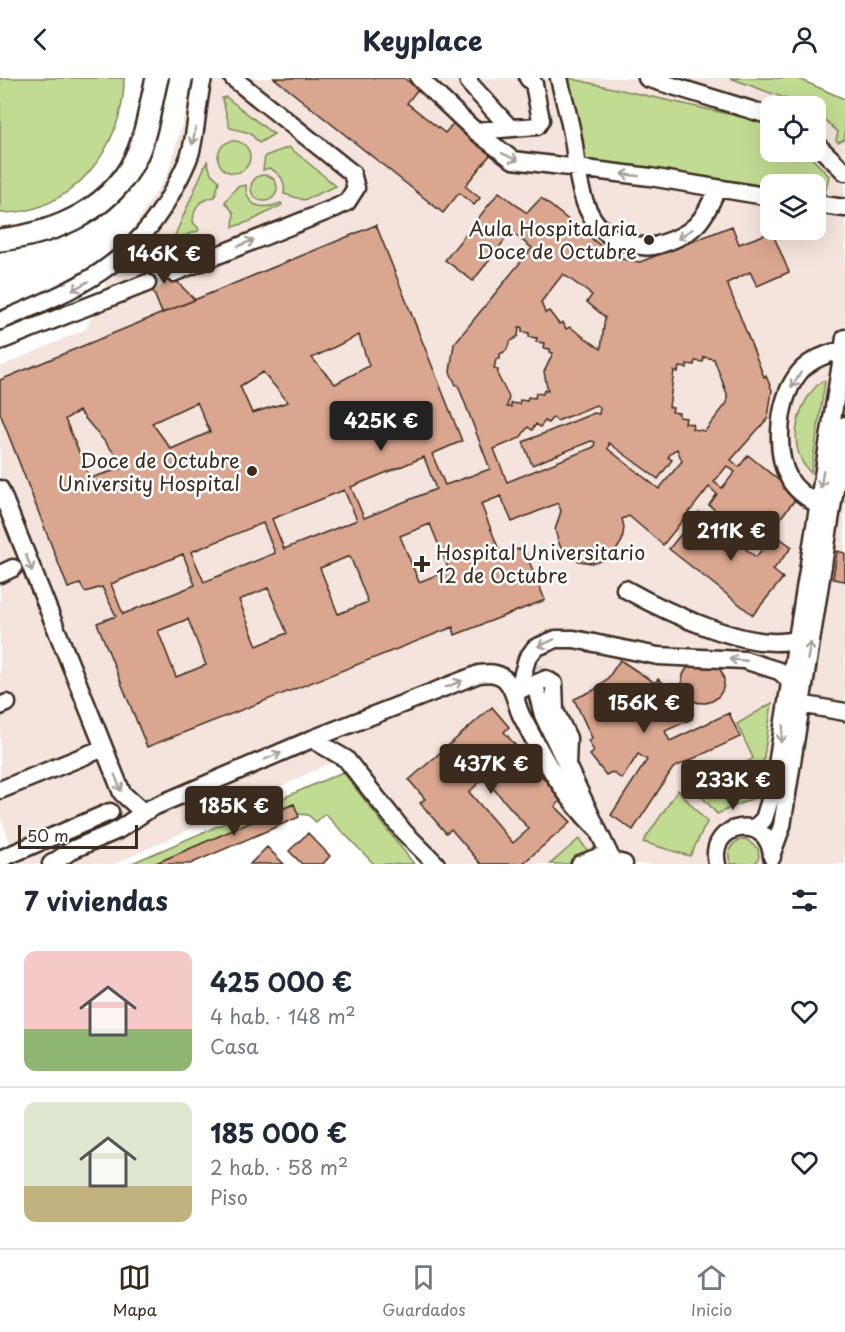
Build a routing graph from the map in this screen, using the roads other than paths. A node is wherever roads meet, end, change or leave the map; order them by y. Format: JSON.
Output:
{"nodes":[{"id":1,"x":150,"y":78,"type":"edge"},
{"id":2,"x":157,"y":78,"type":"edge"},
{"id":3,"x":203,"y":78,"type":"edge"},
{"id":4,"x":233,"y":78,"type":"edge"},
{"id":5,"x":419,"y":78,"type":"edge"},
{"id":6,"x":469,"y":78,"type":"edge"},
{"id":7,"x":529,"y":78,"type":"edge"},
{"id":8,"x":559,"y":78,"type":"edge"},
{"id":9,"x":647,"y":78,"type":"edge"},
{"id":10,"x":150,"y":106,"type":"junction"},
{"id":11,"x":760,"y":113,"type":"edge"},
{"id":12,"x":510,"y":128,"type":"junction"},
{"id":13,"x":475,"y":131,"type":"junction"},
{"id":14,"x":826,"y":154,"type":"edge"},
{"id":15,"x":575,"y":169,"type":"junction"},
{"id":16,"x":845,"y":172,"type":"edge"},
{"id":17,"x":717,"y":188,"type":"junction"},
{"id":18,"x":760,"y":195,"type":"edge"},
{"id":19,"x":826,"y":205,"type":"edge"},
{"id":20,"x":845,"y":208,"type":"edge"},
{"id":21,"x":0,"y":240,"type":"edge"},
{"id":22,"x":127,"y":254,"type":"junction"},
{"id":23,"x":173,"y":273,"type":"tunnel mouth"},
{"id":24,"x":0,"y":321,"type":"edge"},
{"id":25,"x":0,"y":341,"type":"edge"},
{"id":26,"x":844,"y":344,"type":"edge"},
{"id":27,"x":845,"y":425,"type":"edge"},
{"id":28,"x":0,"y":489,"type":"edge"},
{"id":29,"x":818,"y":505,"type":"junction"},
{"id":30,"x":625,"y":589,"type":"dead end"},
{"id":31,"x":797,"y":639,"type":"junction"},
{"id":32,"x":791,"y":681,"type":"junction"},
{"id":33,"x":537,"y":692,"type":"tunnel mouth"},
{"id":34,"x":517,"y":694,"type":"junction"},
{"id":35,"x":800,"y":704,"type":"junction"},
{"id":36,"x":845,"y":711,"type":"edge"},
{"id":37,"x":312,"y":739,"type":"junction"},
{"id":38,"x":104,"y":748,"type":"junction"},
{"id":39,"x":567,"y":767,"type":"junction"},
{"id":40,"x":0,"y":790,"type":"edge"},
{"id":41,"x":110,"y":812,"type":"dead end"},
{"id":42,"x":143,"y":812,"type":"junction"},
{"id":43,"x":596,"y":828,"type":"junction"},
{"id":44,"x":754,"y":829,"type":"junction"},
{"id":45,"x":0,"y":859,"type":"edge"},
{"id":46,"x":772,"y":859,"type":"edge"},
{"id":47,"x":618,"y":862,"type":"edge"},
{"id":48,"x":714,"y":863,"type":"edge"},
{"id":49,"x":51,"y":864,"type":"edge"},
{"id":50,"x":436,"y":864,"type":"edge"},
{"id":51,"x":580,"y":864,"type":"edge"},
{"id":52,"x":593,"y":864,"type":"edge"}],
"edges":[{"from":1,"to":10,"type":"main road"},
{"from":2,"to":10,"type":"main road"},
{"from":3,"to":22,"type":"street","one_way":true},
{"from":23,"to":4,"type":"street","one_way":true},
{"from":5,"to":13,"type":"street"},
{"from":6,"to":12,"type":"street"},
{"from":7,"to":12,"type":"street"},
{"from":8,"to":15,"type":"street"},
{"from":9,"to":11,"type":"street"},
{"from":10,"to":21,"type":"main road"},
{"from":12,"to":13,"type":"street"},
{"from":13,"to":15,"type":"street","one_way":true},
{"from":14,"to":16,"type":"street"},
{"from":17,"to":15,"type":"street","one_way":true},
{"from":17,"to":15,"type":"street","one_way":true},
{"from":17,"to":18,"type":"street"},
{"from":19,"to":20,"type":"street"},
{"from":22,"to":24,"type":"street","one_way":true},
{"from":22,"to":25,"type":"street"},
{"from":26,"to":29,"type":"street","one_way":true},
{"from":26,"to":29,"type":"street","one_way":true},
{"from":35,"to":27,"type":"street","one_way":true},
{"from":28,"to":38,"type":"street","one_way":true},
{"from":29,"to":31,"type":"street"},
{"from":30,"to":31,"type":"street"},
{"from":31,"to":32,"type":"street"},
{"from":32,"to":34,"type":"street","one_way":true},
{"from":32,"to":44,"type":"street","one_way":true},
{"from":33,"to":39,"type":"street"},
{"from":37,"to":34,"type":"street","one_way":true},
{"from":34,"to":39,"type":"street"},
{"from":34,"to":43,"type":"street"},
{"from":35,"to":36,"type":"street"},
{"from":35,"to":46,"type":"street"},
{"from":42,"to":37,"type":"street","one_way":true},
{"from":37,"to":50,"type":"street"},
{"from":38,"to":40,"type":"street"},
{"from":38,"to":42,"type":"street","one_way":true},
{"from":39,"to":43,"type":"street"},
{"from":41,"to":45,"type":"street"},
{"from":42,"to":49,"type":"street"},
{"from":43,"to":47,"type":"street"},
{"from":44,"to":46,"type":"street"},
{"from":44,"to":48,"type":"street"},
{"from":47,"to":51,"type":"street"},
{"from":47,"to":52,"type":"street"}]}
